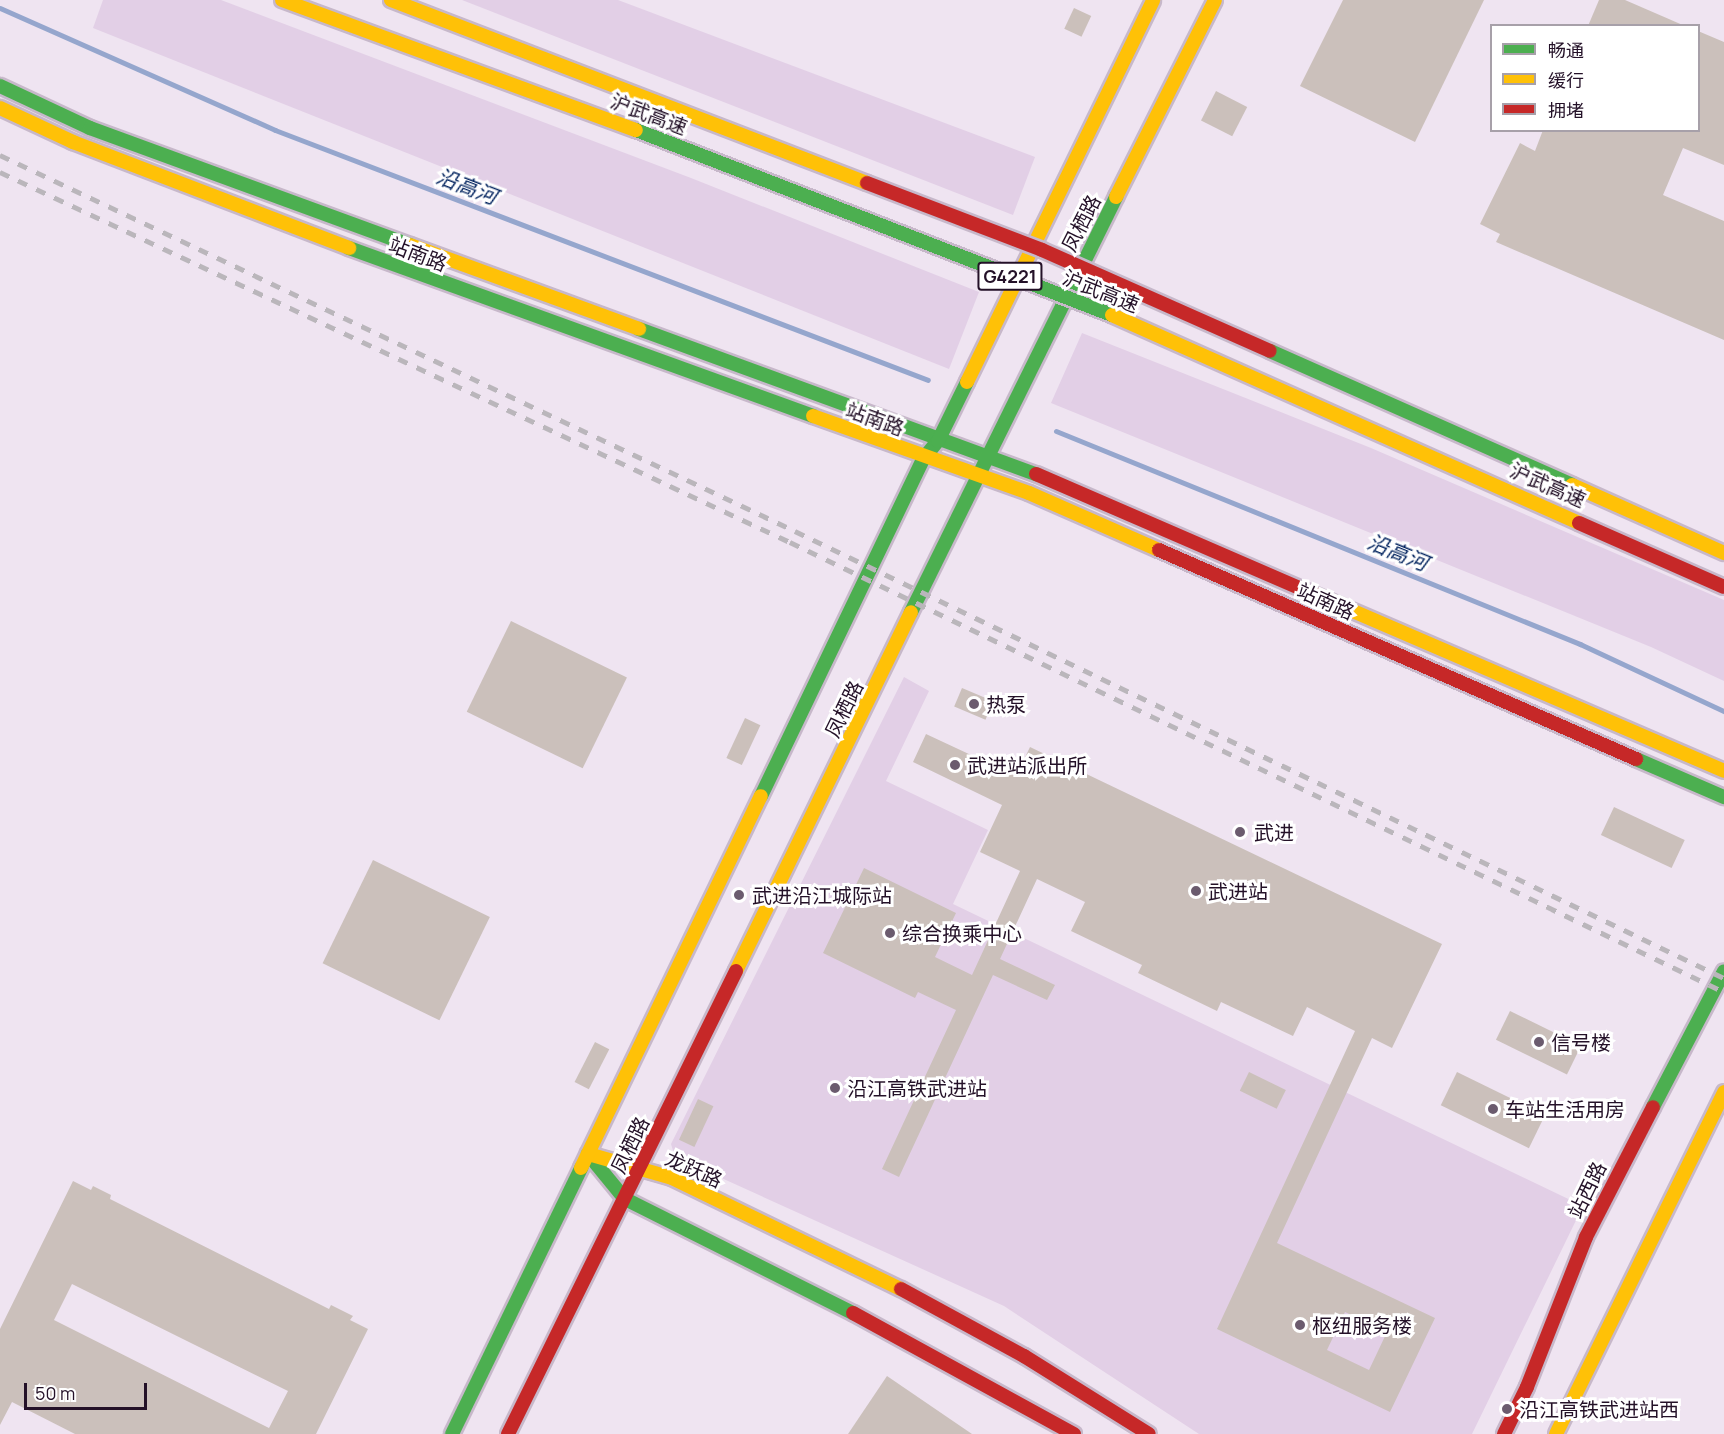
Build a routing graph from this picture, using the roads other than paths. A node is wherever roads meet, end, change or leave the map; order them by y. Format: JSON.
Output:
{"nodes":[{"id":1,"x":282,"y":0,"type":"edge"},
{"id":2,"x":391,"y":0,"type":"edge"},
{"id":3,"x":1153,"y":0,"type":"edge"},
{"id":4,"x":1215,"y":0,"type":"edge"},
{"id":5,"x":0,"y":86,"type":"edge"},
{"id":6,"x":0,"y":108,"type":"edge"},
{"id":7,"x":938,"y":441,"type":"junction"},
{"id":8,"x":987,"y":456,"type":"junction"},
{"id":9,"x":924,"y":458,"type":"junction"},
{"id":10,"x":979,"y":474,"type":"junction"},
{"id":11,"x":1724,"y":553,"type":"edge"},
{"id":12,"x":1724,"y":587,"type":"edge"},
{"id":13,"x":1724,"y":771,"type":"edge"},
{"id":14,"x":1724,"y":797,"type":"edge"},
{"id":15,"x":1724,"y":971,"type":"edge"},
{"id":16,"x":1724,"y":1092,"type":"edge"},
{"id":17,"x":588,"y":1154,"type":"junction"},
{"id":18,"x":641,"y":1167,"type":"junction"},
{"id":19,"x":625,"y":1199,"type":"junction"},
{"id":20,"x":452,"y":1434,"type":"edge"},
{"id":21,"x":508,"y":1434,"type":"edge"},
{"id":22,"x":1074,"y":1434,"type":"edge"},
{"id":23,"x":1149,"y":1434,"type":"edge"},
{"id":24,"x":1504,"y":1434,"type":"edge"},
{"id":25,"x":1556,"y":1434,"type":"edge"}],
"edges":[{"from":1,"to":12,"type":"main road","name":"沪武高速","number":"G4221","bridge":true},
{"from":2,"to":11,"type":"main road","name":"沪武高速","number":"G4221","bridge":true},
{"from":3,"to":7,"type":"main road","name":"凤栖路"},
{"from":4,"to":8,"type":"main road","name":"凤栖路"},
{"from":5,"to":7,"type":"main road","name":"站南路"},
{"from":6,"to":9,"type":"main road","name":"站南路"},
{"from":7,"to":8,"type":"main road","name":"站南路"},
{"from":7,"to":9,"type":"main road","name":"凤栖路"},
{"from":8,"to":10,"type":"main road","name":"凤栖路"},
{"from":8,"to":13,"type":"main road","name":"站南路"},
{"from":9,"to":10,"type":"main road","name":"站南路"},
{"from":9,"to":17,"type":"main road","name":"凤栖路"},
{"from":10,"to":14,"type":"main road","name":"站南路"},
{"from":10,"to":18,"type":"main road","name":"凤栖路"},
{"from":15,"to":24,"type":"main road","name":"站西路"},
{"from":16,"to":25,"type":"main road"},
{"from":17,"to":18,"type":"main road","name":"龙跃路"},
{"from":17,"to":19,"type":"main road"},
{"from":17,"to":20,"type":"main road","name":"凤栖路"},
{"from":18,"to":19,"type":"main road","name":"凤栖路"},
{"from":18,"to":23,"type":"main road","name":"龙跃路"},
{"from":19,"to":21,"type":"main road","name":"凤栖路"},
{"from":19,"to":22,"type":"main road"}]}
